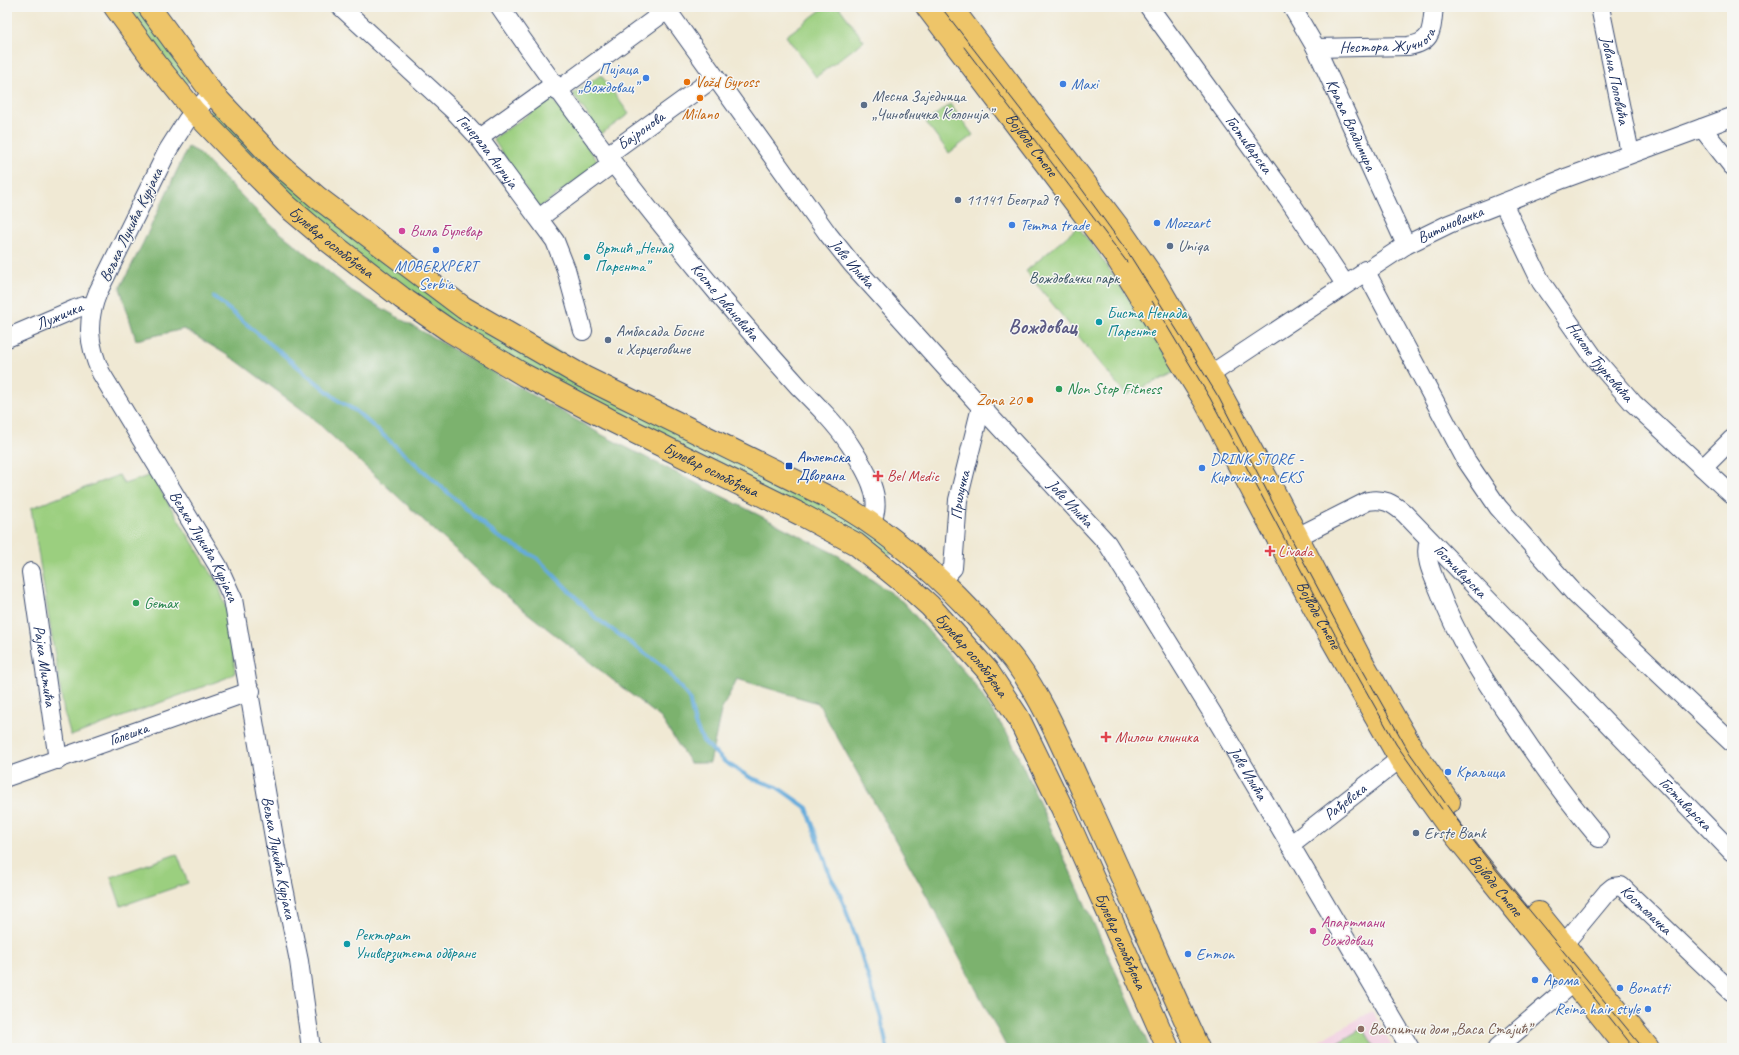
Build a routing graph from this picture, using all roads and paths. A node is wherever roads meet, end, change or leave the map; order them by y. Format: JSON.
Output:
{"nodes":[{"id":1,"x":115,"y":7,"type":"edge"},
{"id":2,"x":149,"y":7,"type":"edge"},
{"id":3,"x":341,"y":7,"type":"edge"},
{"id":4,"x":500,"y":7,"type":"edge"},
{"id":5,"x":927,"y":7,"type":"edge"},
{"id":6,"x":951,"y":7,"type":"edge"},
{"id":7,"x":1149,"y":7,"type":"edge"},
{"id":8,"x":1292,"y":7,"type":"edge"},
{"id":9,"x":1434,"y":7,"type":"edge"},
{"id":10,"x":1600,"y":7,"type":"edge"},
{"id":11,"x":666,"y":8,"type":"edge"},
{"id":12,"x":1316,"y":48,"type":"junction"},
{"id":13,"x":715,"y":77,"type":"junction"},
{"id":14,"x":555,"y":88,"type":"junction"},
{"id":15,"x":212,"y":93,"type":"junction"},
{"id":16,"x":194,"y":112,"type":"junction"},
{"id":17,"x":1732,"y":117,"type":"edge"},
{"id":18,"x":1702,"y":128,"type":"junction"},
{"id":19,"x":479,"y":138,"type":"junction"},
{"id":20,"x":1630,"y":153,"type":"junction"},
{"id":21,"x":609,"y":160,"type":"junction"},
{"id":22,"x":1732,"y":166,"type":"edge"},
{"id":23,"x":1503,"y":203,"type":"junction"},
{"id":24,"x":539,"y":218,"type":"junction"},
{"id":25,"x":1406,"y":245,"type":"junction"},
{"id":26,"x":1365,"y":270,"type":"junction"},
{"id":27,"x":1345,"y":284,"type":"junction"},
{"id":28,"x":91,"y":307,"type":"junction"},
{"id":29,"x":583,"y":331,"type":"dead end"},
{"id":30,"x":7,"y":338,"type":"edge"},
{"id":31,"x":1203,"y":380,"type":"junction"},
{"id":32,"x":981,"y":407,"type":"junction"},
{"id":33,"x":1732,"y":439,"type":"edge"},
{"id":34,"x":1703,"y":468,"type":"junction"},
{"id":35,"x":1732,"y":494,"type":"edge"},
{"id":36,"x":871,"y":523,"type":"junction"},
{"id":37,"x":1297,"y":537,"type":"junction"},
{"id":38,"x":1429,"y":541,"type":"junction"},
{"id":39,"x":909,"y":552,"type":"junction"},
{"id":40,"x":31,"y":572,"type":"dead end"},
{"id":41,"x":892,"y":573,"type":"junction"},
{"id":42,"x":941,"y":581,"type":"junction"},
{"id":43,"x":251,"y":691,"type":"junction"},
{"id":44,"x":1732,"y":742,"type":"edge"},
{"id":45,"x":1406,"y":754,"type":"junction"},
{"id":46,"x":58,"y":760,"type":"junction"},
{"id":47,"x":7,"y":778,"type":"edge"},
{"id":48,"x":1097,"y":822,"type":"junction"},
{"id":49,"x":1073,"y":835,"type":"junction"},
{"id":50,"x":1599,"y":838,"type":"dead end"},
{"id":51,"x":1290,"y":845,"type":"junction"},
{"id":52,"x":1732,"y":852,"type":"edge"},
{"id":53,"x":1564,"y":944,"type":"junction"},
{"id":54,"x":1580,"y":977,"type":"junction"},
{"id":55,"x":1732,"y":992,"type":"edge"},
{"id":56,"x":311,"y":1048,"type":"edge"},
{"id":57,"x":1168,"y":1048,"type":"edge"},
{"id":58,"x":1198,"y":1048,"type":"edge"},
{"id":59,"x":1410,"y":1048,"type":"edge"},
{"id":60,"x":1497,"y":1048,"type":"edge"},
{"id":61,"x":1627,"y":1048,"type":"edge"},
{"id":62,"x":1648,"y":1048,"type":"edge"}],
"edges":[{"from":1,"to":16,"type":"main road","name":"Булевар ослобођења"},
{"from":2,"to":15,"type":"main road","name":"Булевар ослобођења"},
{"from":3,"to":19,"type":"street","name":"Генерала Анрија"},
{"from":4,"to":14,"type":"street","name":"Косте Јовановића"},
{"from":5,"to":31,"type":"main road","name":"Војводе Степе"},
{"from":6,"to":31,"type":"main road","name":"Војводе Степе"},
{"from":7,"to":27,"type":"street","name":"Гостиварска"},
{"from":8,"to":12,"type":"street","name":"Краља Владимира"},
{"from":9,"to":12,"type":"street","name":"Нестора Жучнога"},
{"from":10,"to":20,"type":"street","name":"Јована Поповића"},
{"from":11,"to":13,"type":"street","name":"Јове Илића"},
{"from":11,"to":14,"type":"street"},
{"from":12,"to":25,"type":"street","name":"Краља Владимира"},
{"from":13,"to":21,"type":"street","name":"Бајронова"},
{"from":13,"to":32,"type":"street","name":"Јове Илића"},
{"from":14,"to":19,"type":"street"},
{"from":14,"to":21,"type":"street","name":"Косте Јовановића"},
{"from":15,"to":16,"type":"street","name":"Вељка Лукића Курјака"},
{"from":15,"to":36,"type":"main road","name":"Булевар ослобођења"},
{"from":16,"to":28,"type":"street","name":"Вељка Лукића Курјака"},
{"from":16,"to":41,"type":"main road","name":"Булевар ослобођења"},
{"from":17,"to":18,"type":"street","name":"Витановачка"},
{"from":18,"to":20,"type":"street","name":"Витановачка"},
{"from":18,"to":22,"type":"street"},
{"from":19,"to":24,"type":"street","name":"Генерала Анрија"},
{"from":20,"to":23,"type":"street","name":"Витановачка"},
{"from":21,"to":24,"type":"street","name":"Бајронова"},
{"from":21,"to":36,"type":"street","name":"Косте Јовановића"},
{"from":23,"to":25,"type":"street","name":"Витановачка"},
{"from":23,"to":34,"type":"street","name":"Николе Ђурковића"},
{"from":24,"to":29,"type":"street","name":"Генерала Анрија"},
{"from":25,"to":26,"type":"street","name":"Витановачка"},
{"from":26,"to":27,"type":"street","name":"Витановачка"},
{"from":26,"to":44,"type":"street"},
{"from":27,"to":31,"type":"street","name":"Витановачка"},
{"from":28,"to":30,"type":"street","name":"Лужичка"},
{"from":28,"to":43,"type":"street","name":"Вељка Лукића Курјака"},
{"from":31,"to":37,"type":"main road","name":"Војводе Степе"},
{"from":31,"to":45,"type":"main road","name":"Војводе Степе"},
{"from":32,"to":42,"type":"street","name":"Прилучка"},
{"from":32,"to":51,"type":"street","name":"Јове Илића"},
{"from":33,"to":34,"type":"street"},
{"from":34,"to":35,"type":"street","name":"Николе Ђурковића"},
{"from":36,"to":39,"type":"main road","name":"Булевар ослобођења"},
{"from":37,"to":38,"type":"street"},
{"from":37,"to":45,"type":"main road","name":"Војводе Степе"},
{"from":38,"to":50,"type":"street","name":"Гостиварска"},
{"from":38,"to":52,"type":"street","name":"Гостиварска"},
{"from":39,"to":41,"type":"main road"},
{"from":39,"to":42,"type":"main road","name":"Булевар ослобођења"},
{"from":40,"to":46,"type":"street","name":"Рајка Митића"},
{"from":41,"to":49,"type":"main road","name":"Булевар ослобођења"},
{"from":42,"to":48,"type":"main road","name":"Булевар ослобођења"},
{"from":43,"to":46,"type":"street","name":"Голешка"},
{"from":43,"to":56,"type":"street","name":"Вељка Лукића Курјака"},
{"from":45,"to":51,"type":"street","name":"Рађевска"},
{"from":45,"to":53,"type":"main road","name":"Војводе Степе"},
{"from":45,"to":54,"type":"main road","name":"Војводе Степе"},
{"from":46,"to":47,"type":"street","name":"Голешка"},
{"from":48,"to":49,"type":"main road"},
{"from":48,"to":58,"type":"main road","name":"Булевар ослобођења"},
{"from":49,"to":57,"type":"main road","name":"Булевар ослобођења"},
{"from":51,"to":59,"type":"street","name":"Јове Илића"},
{"from":53,"to":54,"type":"main road","name":"Војводе Степе"},
{"from":53,"to":55,"type":"street","name":"Костолачка"},
{"from":54,"to":60,"type":"street"},
{"from":54,"to":61,"type":"main road","name":"Војводе Степе"},
{"from":54,"to":62,"type":"main road","name":"Војводе Степе"}]}
